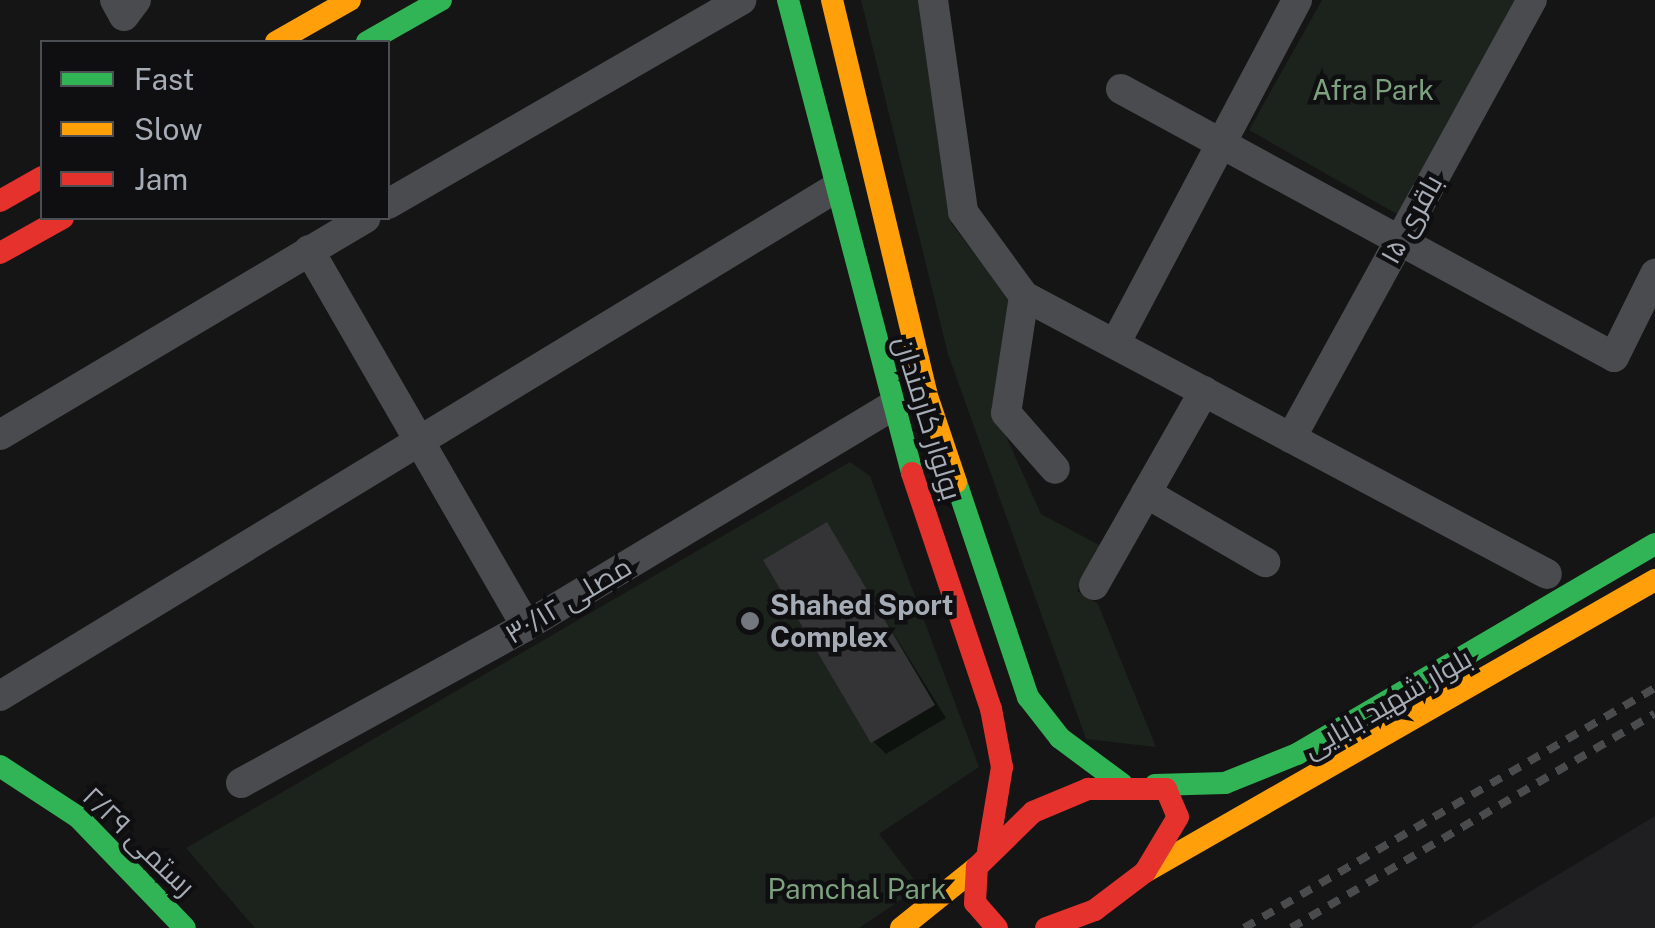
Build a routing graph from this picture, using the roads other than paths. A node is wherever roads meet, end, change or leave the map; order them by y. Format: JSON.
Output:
{"nodes":[{"id":1,"x":350,"y":0,"type":"edge"},
{"id":2,"x":441,"y":0,"type":"edge"},
{"id":3,"x":741,"y":0,"type":"edge"},
{"id":4,"x":788,"y":0,"type":"edge"},
{"id":5,"x":832,"y":0,"type":"edge"},
{"id":6,"x":933,"y":0,"type":"edge"},
{"id":7,"x":1297,"y":0,"type":"edge"},
{"id":8,"x":1532,"y":0,"type":"edge"},
{"id":9,"x":280,"y":40,"type":"edge"},
{"id":10,"x":371,"y":40,"type":"edge"},
{"id":11,"x":1121,"y":88,"type":"dead end"},
{"id":12,"x":1221,"y":143,"type":"junction"},
{"id":13,"x":40,"y":178,"type":"edge"},
{"id":14,"x":834,"y":189,"type":"junction"},
{"id":15,"x":0,"y":201,"type":"edge"},
{"id":16,"x":390,"y":203,"type":"edge"},
{"id":17,"x":59,"y":220,"type":"edge"},
{"id":18,"x":362,"y":220,"type":"edge"},
{"id":19,"x":1399,"y":240,"type":"junction"},
{"id":20,"x":309,"y":250,"type":"junction"},
{"id":21,"x":0,"y":254,"type":"edge"},
{"id":22,"x":1655,"y":274,"type":"edge"},
{"id":23,"x":1024,"y":296,"type":"junction"},
{"id":24,"x":1115,"y":344,"type":"junction"},
{"id":25,"x":1204,"y":391,"type":"junction"},
{"id":26,"x":890,"y":407,"type":"junction"},
{"id":27,"x":0,"y":435,"type":"edge"},
{"id":28,"x":1291,"y":438,"type":"junction"},
{"id":29,"x":418,"y":439,"type":"junction"},
{"id":30,"x":1055,"y":469,"type":"dead end"},
{"id":31,"x":1146,"y":494,"type":"junction"},
{"id":32,"x":1655,"y":544,"type":"edge"},
{"id":33,"x":1265,"y":562,"type":"dead end"},
{"id":34,"x":1547,"y":574,"type":"dead end"},
{"id":35,"x":1655,"y":580,"type":"edge"},
{"id":36,"x":1094,"y":585,"type":"dead end"},
{"id":37,"x":526,"y":626,"type":"junction"},
{"id":38,"x":0,"y":696,"type":"edge"},
{"id":39,"x":6,"y":776,"type":"edge"},
{"id":40,"x":241,"y":782,"type":"dead end"},
{"id":41,"x":1122,"y":784,"type":"junction"},
{"id":42,"x":1156,"y":785,"type":"junction"},
{"id":43,"x":982,"y":859,"type":"junction"},
{"id":44,"x":1146,"y":872,"type":"junction"},
{"id":45,"x":185,"y":928,"type":"edge"},
{"id":46,"x":901,"y":928,"type":"edge"},
{"id":47,"x":997,"y":928,"type":"edge"},
{"id":48,"x":1046,"y":928,"type":"edge"}],
"edges":[{"from":1,"to":9,"type":"street"},
{"from":2,"to":10,"type":"street"},
{"from":3,"to":16,"type":"street"},
{"from":4,"to":14,"type":"street","name":"بولوار کارمندان"},
{"from":5,"to":41,"type":"street","name":"بولوار کارمندان"},
{"from":6,"to":23,"type":"street"},
{"from":7,"to":12,"type":"street"},
{"from":8,"to":19,"type":"street","name":"باقری ۱۵"},
{"from":11,"to":12,"type":"street"},
{"from":12,"to":19,"type":"street"},
{"from":12,"to":24,"type":"street"},
{"from":13,"to":15,"type":"street"},
{"from":14,"to":26,"type":"street","name":"بولوار کارمندان"},
{"from":14,"to":29,"type":"street"},
{"from":17,"to":21,"type":"street"},
{"from":18,"to":20,"type":"street"},
{"from":19,"to":22,"type":"street"},
{"from":19,"to":28,"type":"street","name":"باقری ۱۵"},
{"from":20,"to":27,"type":"street"},
{"from":20,"to":29,"type":"street"},
{"from":23,"to":24,"type":"street"},
{"from":23,"to":30,"type":"street"},
{"from":24,"to":25,"type":"street"},
{"from":25,"to":28,"type":"street"},
{"from":25,"to":31,"type":"street"},
{"from":26,"to":37,"type":"street","name":"مصلی ۳۰/۱۲"},
{"from":26,"to":43,"type":"street","name":"بولوار کارمندان"},
{"from":28,"to":34,"type":"street"},
{"from":29,"to":37,"type":"street"},
{"from":29,"to":38,"type":"street"},
{"from":31,"to":33,"type":"street"},
{"from":31,"to":36,"type":"street"},
{"from":32,"to":42,"type":"street","name":"بلوار شهید بابایی"},
{"from":35,"to":44,"type":"street","name":"بلوار شهید بابایی"},
{"from":37,"to":40,"type":"street","name":"مصلی ۳۰/۱۲"},
{"from":39,"to":45,"type":"street","name":"رستمی ۲/۲۹"},
{"from":41,"to":42,"type":"street","name":"بلوار شهید بابایی"},
{"from":41,"to":43,"type":"street","name":"بلوار شهید بابایی"},
{"from":42,"to":44,"type":"street"},
{"from":43,"to":46,"type":"street"},
{"from":43,"to":47,"type":"street","name":"بولوار کارمندان"},
{"from":44,"to":48,"type":"street","name":"بلوار شهید بابایی"}]}
